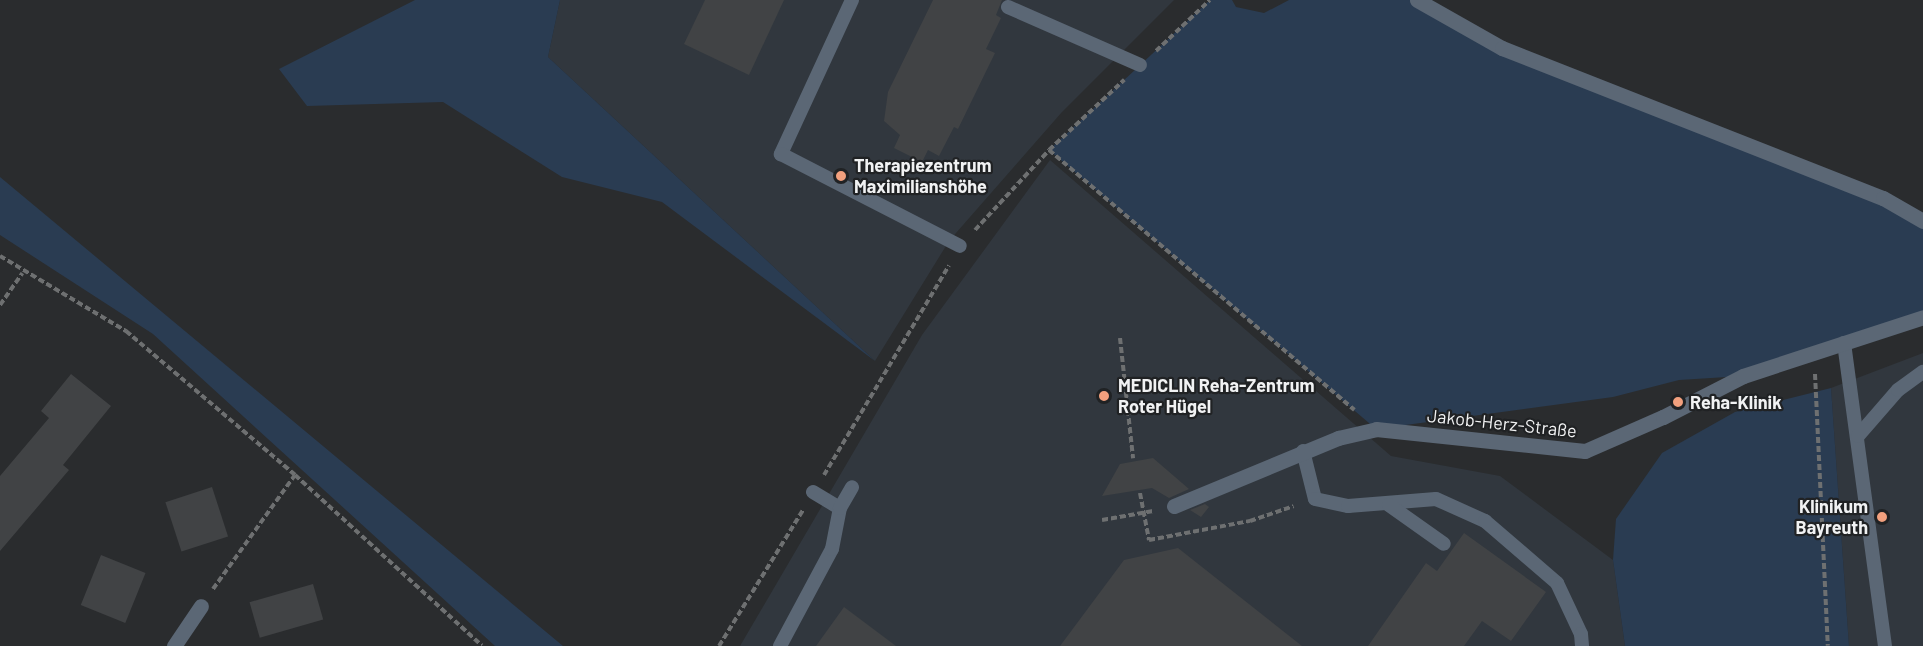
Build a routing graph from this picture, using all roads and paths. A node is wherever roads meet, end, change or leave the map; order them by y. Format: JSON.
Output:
{"nodes":[{"id":1,"x":852,"y":0,"type":"edge"},
{"id":2,"x":1210,"y":0,"type":"edge"},
{"id":3,"x":1417,"y":0,"type":"edge"},
{"id":4,"x":1008,"y":7,"type":"dead end"},
{"id":5,"x":1140,"y":65,"type":"junction"},
{"id":6,"x":1049,"y":150,"type":"junction"},
{"id":7,"x":1923,"y":221,"type":"edge"},
{"id":8,"x":960,"y":246,"type":"junction"},
{"id":9,"x":0,"y":256,"type":"edge"},
{"id":10,"x":22,"y":273,"type":"junction"},
{"id":11,"x":0,"y":305,"type":"edge"},
{"id":12,"x":1923,"y":317,"type":"edge"},
{"id":13,"x":1120,"y":338,"type":"dead end"},
{"id":14,"x":1844,"y":343,"type":"junction"},
{"id":15,"x":1814,"y":353,"type":"junction"},
{"id":16,"x":1923,"y":372,"type":"edge"},
{"id":17,"x":1376,"y":429,"type":"junction"},
{"id":18,"x":1858,"y":436,"type":"junction"},
{"id":19,"x":1303,"y":452,"type":"junction"},
{"id":20,"x":1133,"y":458,"type":"dead end"},
{"id":21,"x":295,"y":475,"type":"junction"},
{"id":22,"x":852,"y":486,"type":"dead end"},
{"id":23,"x":813,"y":492,"type":"junction"},
{"id":24,"x":1140,"y":493,"type":"dead end"},
{"id":25,"x":1315,"y":499,"type":"junction"},
{"id":26,"x":1389,"y":505,"type":"junction"},
{"id":27,"x":1174,"y":506,"type":"joint"},
{"id":28,"x":840,"y":508,"type":"junction"},
{"id":29,"x":1144,"y":513,"type":"junction"},
{"id":30,"x":1102,"y":520,"type":"dead end"},
{"id":31,"x":1444,"y":544,"type":"dead end"},
{"id":32,"x":201,"y":606,"type":"joint"},
{"id":33,"x":174,"y":646,"type":"edge"},
{"id":34,"x":482,"y":646,"type":"edge"},
{"id":35,"x":719,"y":646,"type":"edge"},
{"id":36,"x":780,"y":646,"type":"edge"},
{"id":37,"x":1582,"y":646,"type":"edge"},
{"id":38,"x":1828,"y":646,"type":"edge"},
{"id":39,"x":1885,"y":646,"type":"edge"}],
"edges":[{"from":1,"to":8,"type":"lane"},
{"from":2,"to":5,"type":"path"},
{"from":3,"to":7,"type":"street"},
{"from":4,"to":5,"type":"lane"},
{"from":5,"to":6,"type":"path"},
{"from":6,"to":8,"type":"path"},
{"from":6,"to":17,"type":"path"},
{"from":8,"to":23,"type":"path"},
{"from":9,"to":10,"type":"path"},
{"from":10,"to":11,"type":"path"},
{"from":10,"to":21,"type":"path"},
{"from":12,"to":14,"type":"street","name":"Jakob-Herz-Straße"},
{"from":13,"to":20,"type":"path"},
{"from":14,"to":15,"type":"street","name":"Jakob-Herz-Straße"},
{"from":14,"to":18,"type":"lane"},
{"from":15,"to":17,"type":"street","name":"Jakob-Herz-Straße"},
{"from":15,"to":38,"type":"path"},
{"from":16,"to":18,"type":"lane"},
{"from":17,"to":19,"type":"street","name":"Jakob-Herz-Straße"},
{"from":18,"to":39,"type":"lane"},
{"from":19,"to":25,"type":"lane"},
{"from":19,"to":27,"type":"street","name":"Jakob-Herz-Straße"},
{"from":21,"to":32,"type":"path"},
{"from":21,"to":34,"type":"path"},
{"from":22,"to":28,"type":"lane"},
{"from":23,"to":28,"type":"lane"},
{"from":23,"to":35,"type":"path"},
{"from":24,"to":29,"type":"path"},
{"from":25,"to":26,"type":"lane"},
{"from":25,"to":29,"type":"path"},
{"from":26,"to":31,"type":"lane"},
{"from":26,"to":37,"type":"lane"},
{"from":27,"to":29,"type":"path"},
{"from":28,"to":36,"type":"lane"},
{"from":29,"to":30,"type":"path"},
{"from":32,"to":33,"type":"street"}]}
